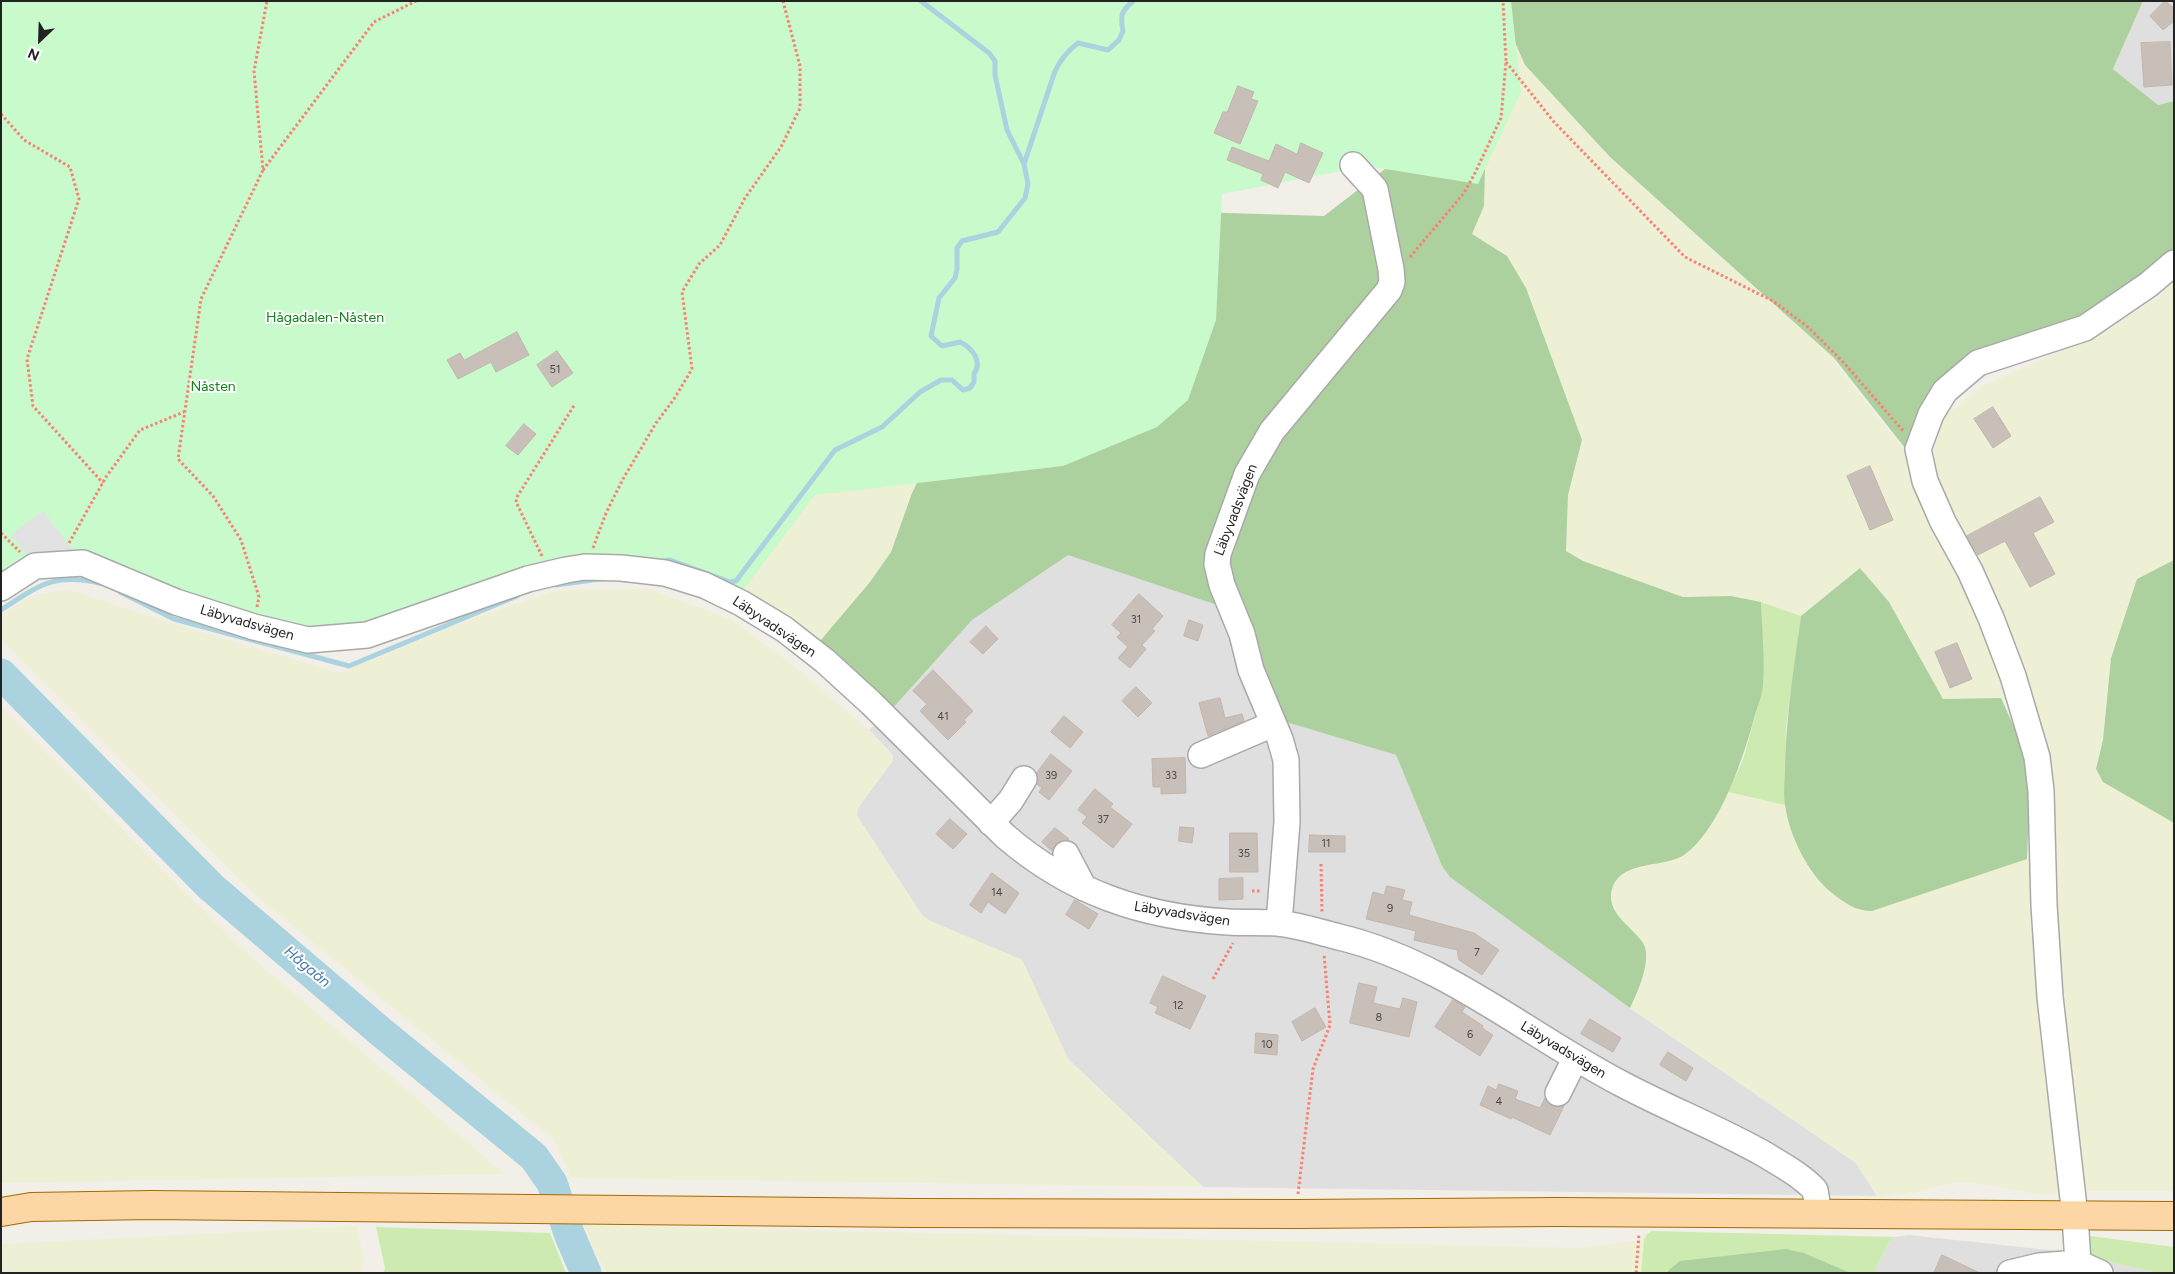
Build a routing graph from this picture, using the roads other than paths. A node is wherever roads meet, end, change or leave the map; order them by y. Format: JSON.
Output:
{"nodes":[{"id":1,"x":1353,"y":165,"type":"dead end"},
{"id":2,"x":2174,"y":263,"type":"edge"},
{"id":3,"x":1,"y":588,"type":"edge"},
{"id":4,"x":1273,"y":724,"type":"junction"},
{"id":5,"x":1201,"y":755,"type":"dead end"},
{"id":6,"x":1024,"y":779,"type":"dead end"},
{"id":7,"x":991,"y":823,"type":"junction"},
{"id":8,"x":1066,"y":854,"type":"dead end"},
{"id":9,"x":1084,"y":888,"type":"junction"},
{"id":10,"x":1279,"y":924,"type":"junction"},
{"id":11,"x":1575,"y":1059,"type":"junction"},
{"id":12,"x":1558,"y":1093,"type":"dead end"},
{"id":13,"x":1,"y":1204,"type":"edge"},
{"id":14,"x":31,"y":1208,"type":"junction"},
{"id":15,"x":1,"y":1212,"type":"edge"},
{"id":16,"x":1818,"y":1214,"type":"junction"},
{"id":17,"x":2075,"y":1216,"type":"junction"},
{"id":18,"x":2174,"y":1216,"type":"edge"},
{"id":19,"x":2089,"y":1268,"type":"edge"},
{"id":20,"x":2036,"y":1269,"type":"edge"},
{"id":21,"x":2010,"y":1273,"type":"edge"}],
"edges":[{"from":1,"to":4,"type":"street","name":"Läbyvadsvägen"},
{"from":2,"to":17,"type":"street"},
{"from":3,"to":7,"type":"street","name":"Läbyvadsvägen"},
{"from":4,"to":5,"type":"street"},
{"from":4,"to":10,"type":"street","name":"Läbyvadsvägen"},
{"from":6,"to":7,"type":"street"},
{"from":7,"to":9,"type":"street","name":"Läbyvadsvägen"},
{"from":8,"to":9,"type":"street"},
{"from":9,"to":10,"type":"street","name":"Läbyvadsvägen"},
{"from":10,"to":11,"type":"street","name":"Läbyvadsvägen"},
{"from":11,"to":12,"type":"street"},
{"from":11,"to":16,"type":"street","name":"Läbyvadsvägen"},
{"from":13,"to":14,"type":"main road"},
{"from":14,"to":15,"type":"main road"},
{"from":14,"to":16,"type":"main road"},
{"from":16,"to":17,"type":"main road"},
{"from":17,"to":18,"type":"main road"},
{"from":17,"to":19,"type":"street"},
{"from":19,"to":20,"type":"street"},
{"from":20,"to":21,"type":"street"}]}
